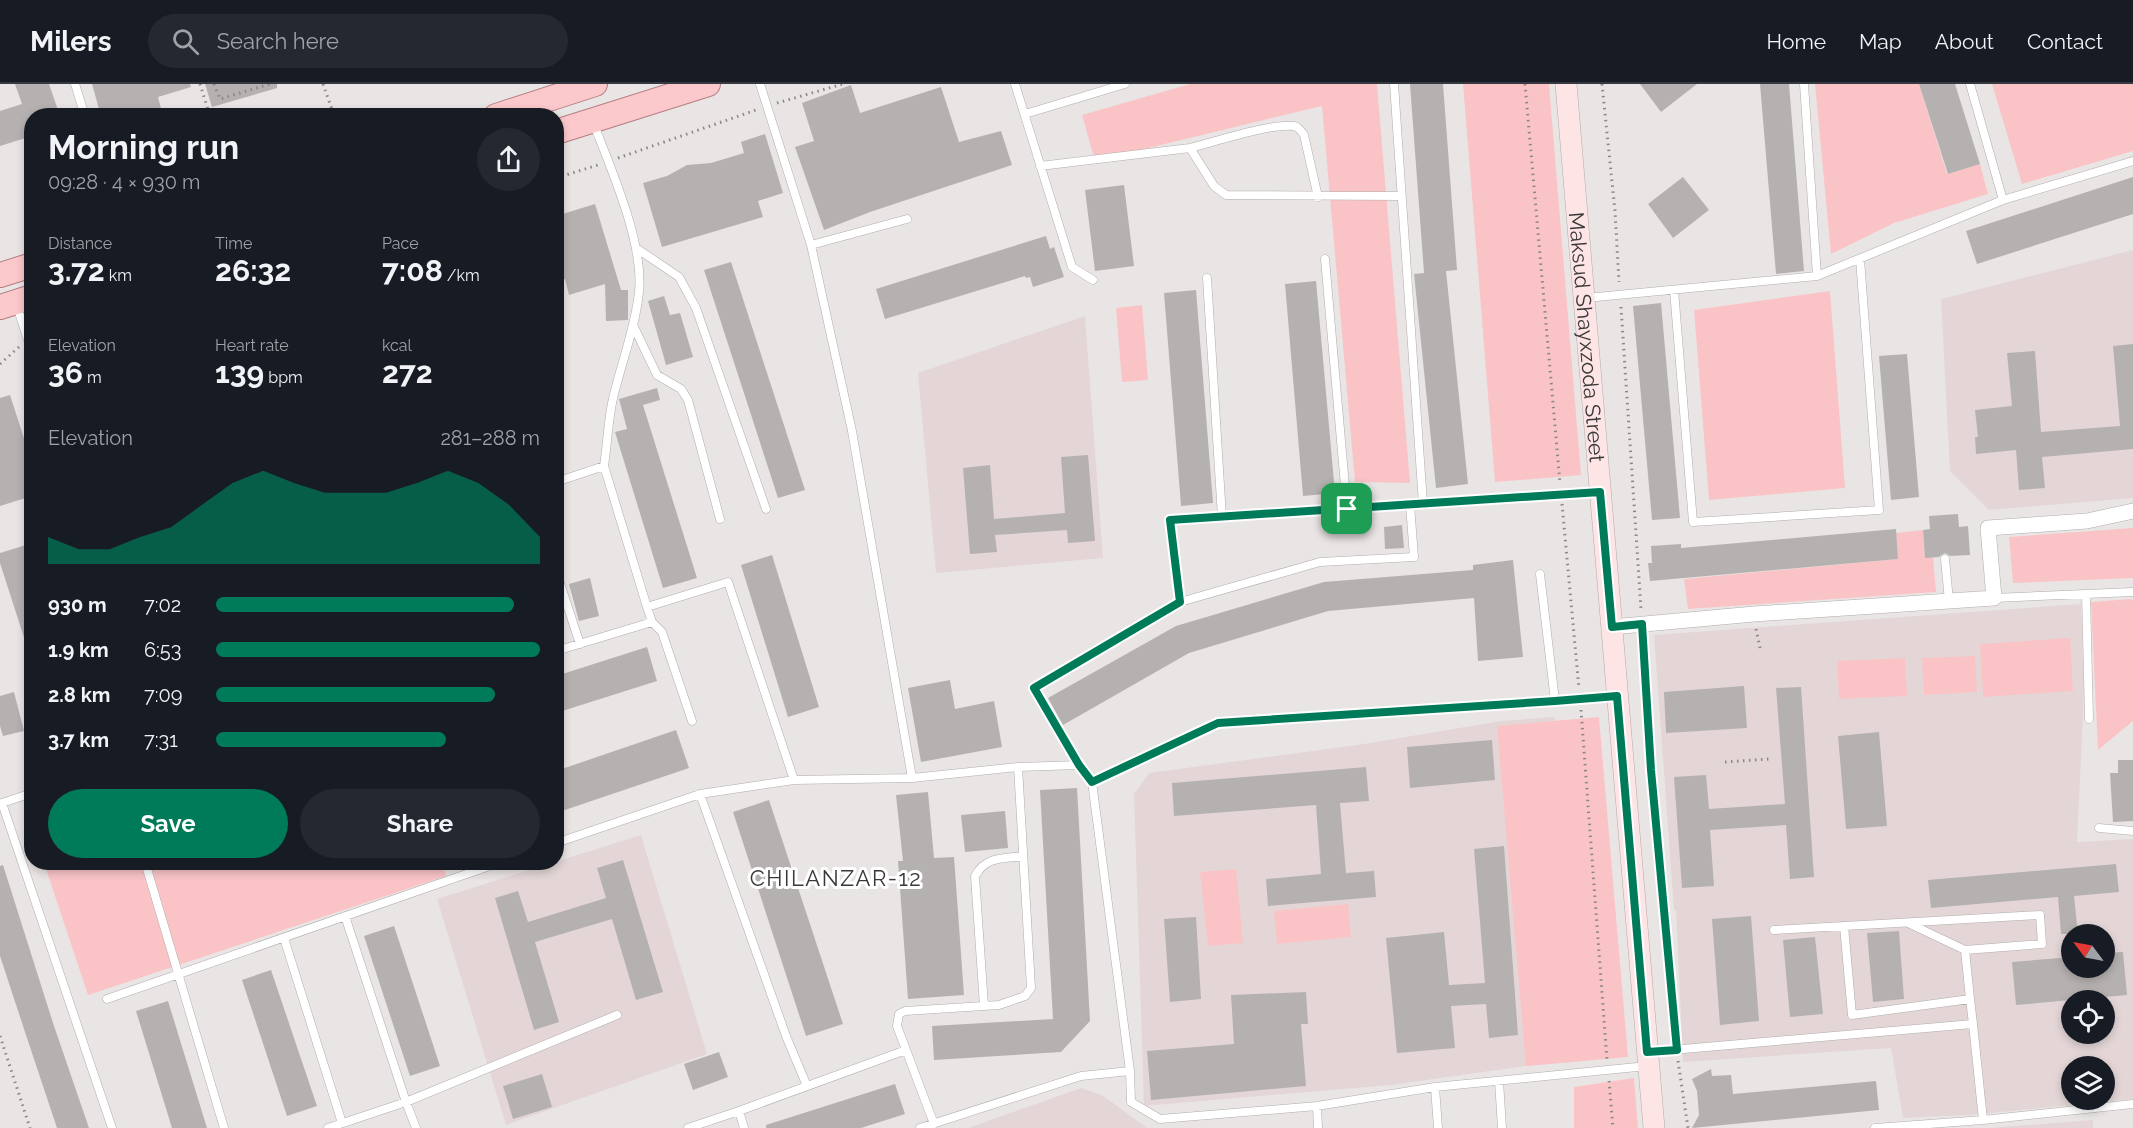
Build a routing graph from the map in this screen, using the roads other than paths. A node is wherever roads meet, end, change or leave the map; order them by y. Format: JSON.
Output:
{"nodes":[{"id":1,"x":75,"y":84,"type":"edge"},
{"id":2,"x":595,"y":84,"type":"edge"},
{"id":3,"x":760,"y":84,"type":"edge"},
{"id":4,"x":1015,"y":84,"type":"edge"},
{"id":5,"x":1125,"y":84,"type":"edge"},
{"id":6,"x":1394,"y":84,"type":"edge"},
{"id":7,"x":1566,"y":84,"type":"edge"},
{"id":8,"x":1804,"y":84,"type":"edge"},
{"id":9,"x":1970,"y":84,"type":"edge"},
{"id":10,"x":700,"y":85,"type":"edge"},
{"id":11,"x":82,"y":108,"type":"edge"},
{"id":12,"x":521,"y":108,"type":"edge"},
{"id":13,"x":1024,"y":114,"type":"junction"},
{"id":14,"x":592,"y":120,"type":"junction"},
{"id":15,"x":564,"y":129,"type":"edge"},
{"id":16,"x":1190,"y":148,"type":"junction"},
{"id":17,"x":2133,"y":161,"type":"edge"},
{"id":18,"x":1041,"y":166,"type":"junction"},
{"id":19,"x":1401,"y":196,"type":"junction"},
{"id":20,"x":1318,"y":197,"type":"junction"},
{"id":21,"x":2004,"y":200,"type":"junction"},
{"id":22,"x":908,"y":219,"type":"dead end"},
{"id":23,"x":811,"y":246,"type":"junction"},
{"id":24,"x":636,"y":248,"type":"junction"},
{"id":25,"x":1325,"y":259,"type":"dead end"},
{"id":26,"x":1860,"y":259,"type":"junction"},
{"id":27,"x":24,"y":268,"type":"edge"},
{"id":28,"x":0,"y":275,"type":"edge"},
{"id":29,"x":1817,"y":276,"type":"junction"},
{"id":30,"x":1207,"y":278,"type":"dead end"},
{"id":31,"x":1093,"y":280,"type":"dead end"},
{"id":32,"x":1674,"y":290,"type":"junction"},
{"id":33,"x":1584,"y":298,"type":"junction"},
{"id":34,"x":12,"y":305,"type":"edge"},
{"id":35,"x":633,"y":325,"type":"junction"},
{"id":36,"x":24,"y":331,"type":"edge"},
{"id":37,"x":604,"y":466,"type":"junction"},
{"id":38,"x":564,"y":479,"type":"edge"},
{"id":39,"x":1600,"y":492,"type":"junction"},
{"id":40,"x":1422,"y":504,"type":"junction"},
{"id":41,"x":1410,"y":506,"type":"junction"},
{"id":42,"x":766,"y":509,"type":"dead end"},
{"id":43,"x":1347,"y":509,"type":"junction"},
{"id":44,"x":2133,"y":512,"type":"edge"},
{"id":45,"x":1222,"y":517,"type":"junction"},
{"id":46,"x":720,"y":519,"type":"dead end"},
{"id":47,"x":1945,"y":559,"type":"dead end"},
{"id":48,"x":1540,"y":574,"type":"dead end"},
{"id":49,"x":2132,"y":592,"type":"edge"},
{"id":50,"x":2086,"y":594,"type":"junction"},
{"id":51,"x":564,"y":595,"type":"edge"},
{"id":52,"x":1994,"y":598,"type":"junction"},
{"id":53,"x":1949,"y":600,"type":"junction"},
{"id":54,"x":1180,"y":602,"type":"junction"},
{"id":55,"x":647,"y":607,"type":"junction"},
{"id":56,"x":652,"y":622,"type":"junction"},
{"id":57,"x":1612,"y":627,"type":"junction"},
{"id":58,"x":580,"y":644,"type":"junction"},
{"id":59,"x":564,"y":649,"type":"edge"},
{"id":60,"x":1617,"y":696,"type":"junction"},
{"id":61,"x":1555,"y":701,"type":"junction"},
{"id":62,"x":2089,"y":719,"type":"dead end"},
{"id":63,"x":692,"y":722,"type":"dead end"},
{"id":64,"x":1079,"y":765,"type":"junction"},
{"id":65,"x":1018,"y":767,"type":"junction"},
{"id":66,"x":912,"y":778,"type":"junction"},
{"id":67,"x":794,"y":780,"type":"junction"},
{"id":68,"x":1092,"y":782,"type":"junction"},
{"id":69,"x":700,"y":794,"type":"junction"},
{"id":70,"x":24,"y":796,"type":"edge"},
{"id":71,"x":2099,"y":828,"type":"dead end"},
{"id":72,"x":2133,"y":831,"type":"edge"},
{"id":73,"x":564,"y":840,"type":"edge"},
{"id":74,"x":1023,"y":856,"type":"junction"},
{"id":75,"x":24,"y":868,"type":"edge"},
{"id":76,"x":25,"y":870,"type":"edge"},
{"id":77,"x":148,"y":870,"type":"edge"},
{"id":78,"x":478,"y":870,"type":"edge"},
{"id":79,"x":345,"y":916,"type":"junction"},
{"id":80,"x":1908,"y":923,"type":"junction"},
{"id":81,"x":1844,"y":926,"type":"junction"},
{"id":82,"x":1774,"y":930,"type":"dead end"},
{"id":83,"x":284,"y":938,"type":"junction"},
{"id":84,"x":1965,"y":950,"type":"junction"},
{"id":85,"x":177,"y":975,"type":"junction"},
{"id":86,"x":107,"y":999,"type":"dead end"},
{"id":87,"x":1970,"y":999,"type":"junction"},
{"id":88,"x":984,"y":1006,"type":"junction"},
{"id":89,"x":617,"y":1015,"type":"dead end"},
{"id":90,"x":1973,"y":1024,"type":"junction"},
{"id":91,"x":906,"y":1050,"type":"junction"},
{"id":92,"x":1648,"y":1059,"type":"junction"},
{"id":93,"x":1130,"y":1071,"type":"junction"},
{"id":94,"x":1499,"y":1081,"type":"junction"},
{"id":95,"x":807,"y":1086,"type":"junction"},
{"id":96,"x":1435,"y":1087,"type":"junction"},
{"id":97,"x":406,"y":1102,"type":"junction"},
{"id":98,"x":2133,"y":1104,"type":"edge"},
{"id":99,"x":1317,"y":1106,"type":"junction"},
{"id":100,"x":739,"y":1111,"type":"junction"},
{"id":101,"x":359,"y":1118,"type":"junction"},
{"id":102,"x":1983,"y":1120,"type":"junction"},
{"id":103,"x":342,"y":1124,"type":"junction"},
{"id":104,"x":934,"y":1124,"type":"junction"},
{"id":105,"x":112,"y":1128,"type":"edge"},
{"id":106,"x":224,"y":1128,"type":"edge"},
{"id":107,"x":328,"y":1128,"type":"edge"},
{"id":108,"x":362,"y":1128,"type":"edge"},
{"id":109,"x":416,"y":1128,"type":"edge"},
{"id":110,"x":688,"y":1128,"type":"edge"},
{"id":111,"x":744,"y":1128,"type":"edge"},
{"id":112,"x":920,"y":1128,"type":"edge"},
{"id":113,"x":1318,"y":1128,"type":"edge"},
{"id":114,"x":1438,"y":1128,"type":"edge"},
{"id":115,"x":1502,"y":1128,"type":"edge"},
{"id":116,"x":1654,"y":1128,"type":"edge"},
{"id":117,"x":1875,"y":1128,"type":"edge"}],
"edges":[{"from":1,"to":11,"type":"lane"},
{"from":2,"to":12,"type":"main road"},
{"from":3,"to":23,"type":"lane"},
{"from":4,"to":13,"type":"lane"},
{"from":5,"to":13,"type":"lane"},
{"from":6,"to":19,"type":"lane"},
{"from":7,"to":33,"type":"street","name":"Maksud Shayxzoda Street"},
{"from":8,"to":29,"type":"lane"},
{"from":9,"to":21,"type":"lane"},
{"from":10,"to":14,"type":"main road"},
{"from":13,"to":18,"type":"lane"},
{"from":14,"to":15,"type":"main road"},
{"from":14,"to":24,"type":"lane"},
{"from":16,"to":18,"type":"lane"},
{"from":16,"to":20,"type":"lane"},
{"from":16,"to":20,"type":"lane"},
{"from":17,"to":21,"type":"lane"},
{"from":18,"to":31,"type":"lane"},
{"from":19,"to":20,"type":"lane"},
{"from":19,"to":40,"type":"lane"},
{"from":21,"to":26,"type":"lane"},
{"from":22,"to":23,"type":"lane"},
{"from":23,"to":66,"type":"lane"},
{"from":24,"to":35,"type":"lane"},
{"from":24,"to":42,"type":"lane"},
{"from":25,"to":43,"type":"lane"},
{"from":26,"to":29,"type":"lane"},
{"from":26,"to":32,"type":"lane"},
{"from":27,"to":28,"type":"main road"},
{"from":29,"to":32,"type":"lane"},
{"from":30,"to":45,"type":"lane"},
{"from":32,"to":33,"type":"lane"},
{"from":33,"to":39,"type":"street","name":"Maksud Shayxzoda Street"},
{"from":34,"to":36,"type":"lane"},
{"from":35,"to":37,"type":"lane"},
{"from":35,"to":46,"type":"lane"},
{"from":37,"to":38,"type":"lane"},
{"from":37,"to":55,"type":"lane"},
{"from":39,"to":40,"type":"lane"},
{"from":39,"to":57,"type":"street","name":"Maksud Shayxzoda Street"},
{"from":40,"to":41,"type":"lane"},
{"from":41,"to":43,"type":"lane"},
{"from":41,"to":54,"type":"lane"},
{"from":43,"to":45,"type":"lane"},
{"from":44,"to":52,"type":"street"},
{"from":45,"to":54,"type":"lane"},
{"from":47,"to":53,"type":"lane"},
{"from":48,"to":61,"type":"lane"},
{"from":49,"to":50,"type":"lane"},
{"from":50,"to":52,"type":"lane"},
{"from":50,"to":62,"type":"lane"},
{"from":51,"to":58,"type":"lane"},
{"from":52,"to":53,"type":"street"},
{"from":53,"to":57,"type":"street"},
{"from":54,"to":64,"type":"lane"},
{"from":55,"to":56,"type":"lane"},
{"from":55,"to":67,"type":"lane"},
{"from":56,"to":58,"type":"lane"},
{"from":56,"to":63,"type":"lane"},
{"from":57,"to":60,"type":"street","name":"Maksud Shayxzoda Street"},
{"from":58,"to":59,"type":"lane"},
{"from":60,"to":61,"type":"lane"},
{"from":60,"to":92,"type":"street","name":"Maksud Shayxzoda Street"},
{"from":61,"to":68,"type":"lane"},
{"from":64,"to":65,"type":"lane"},
{"from":64,"to":68,"type":"lane"},
{"from":65,"to":66,"type":"lane"},
{"from":65,"to":74,"type":"lane"},
{"from":66,"to":67,"type":"lane"},
{"from":67,"to":69,"type":"lane"},
{"from":68,"to":93,"type":"lane"},
{"from":69,"to":73,"type":"lane"},
{"from":69,"to":95,"type":"lane"},
{"from":70,"to":75,"type":"lane"},
{"from":71,"to":72,"type":"lane"},
{"from":74,"to":88,"type":"lane"},
{"from":74,"to":88,"type":"lane"},
{"from":76,"to":105,"type":"lane"},
{"from":77,"to":85,"type":"lane"},
{"from":78,"to":79,"type":"lane"},
{"from":79,"to":83,"type":"lane"},
{"from":79,"to":97,"type":"lane"},
{"from":80,"to":81,"type":"lane"},
{"from":80,"to":84,"type":"lane"},
{"from":80,"to":84,"type":"lane"},
{"from":81,"to":82,"type":"lane"},
{"from":81,"to":87,"type":"lane"},
{"from":83,"to":85,"type":"lane"},
{"from":83,"to":103,"type":"lane"},
{"from":84,"to":87,"type":"lane"},
{"from":85,"to":86,"type":"lane"},
{"from":85,"to":106,"type":"lane"},
{"from":87,"to":90,"type":"lane"},
{"from":88,"to":91,"type":"lane"},
{"from":89,"to":97,"type":"lane"},
{"from":90,"to":92,"type":"lane"},
{"from":90,"to":102,"type":"lane"},
{"from":91,"to":95,"type":"lane"},
{"from":91,"to":104,"type":"lane"},
{"from":92,"to":94,"type":"lane"},
{"from":92,"to":116,"type":"street","name":"Maksud Shayxzoda Street"},
{"from":93,"to":99,"type":"lane"},
{"from":93,"to":104,"type":"lane"},
{"from":94,"to":96,"type":"lane"},
{"from":94,"to":115,"type":"lane"},
{"from":95,"to":100,"type":"lane"},
{"from":96,"to":99,"type":"lane"},
{"from":96,"to":114,"type":"lane"},
{"from":97,"to":101,"type":"lane"},
{"from":97,"to":109,"type":"lane"},
{"from":98,"to":102,"type":"lane"},
{"from":99,"to":113,"type":"lane"},
{"from":100,"to":110,"type":"lane"},
{"from":100,"to":111,"type":"lane"},
{"from":101,"to":103,"type":"lane"},
{"from":101,"to":108,"type":"lane"},
{"from":102,"to":117,"type":"lane"},
{"from":103,"to":107,"type":"lane"},
{"from":104,"to":112,"type":"lane"}]}
